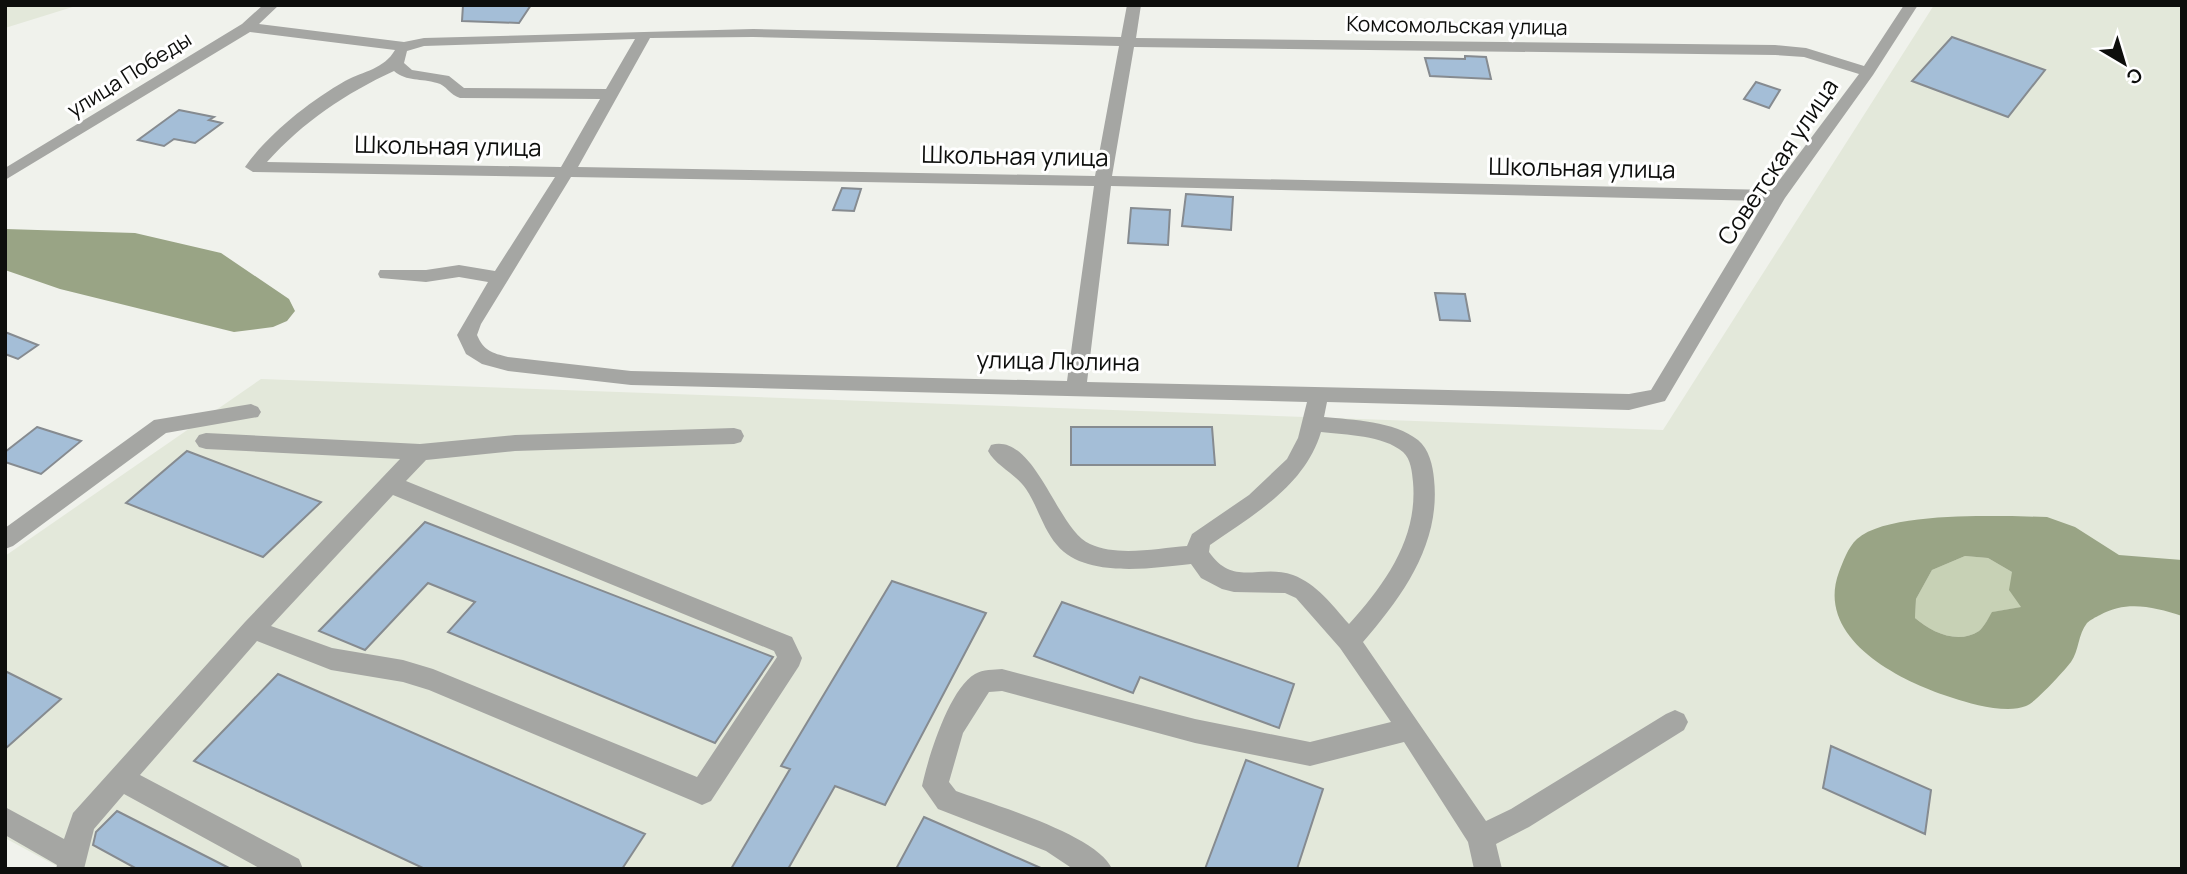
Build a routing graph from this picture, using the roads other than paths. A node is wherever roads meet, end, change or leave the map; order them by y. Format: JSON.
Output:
{"nodes":[{"id":1,"x":272,"y":5,"type":"edge"},
{"id":2,"x":1133,"y":5,"type":"edge"},
{"id":3,"x":1911,"y":5,"type":"edge"},
{"id":4,"x":247,"y":27,"type":"junction"},
{"id":5,"x":645,"y":34,"type":"junction"},
{"id":6,"x":1126,"y":42,"type":"junction"},
{"id":7,"x":404,"y":47,"type":"junction"},
{"id":8,"x":396,"y":64,"type":"junction"},
{"id":9,"x":1868,"y":72,"type":"junction"},
{"id":10,"x":611,"y":94,"type":"junction"},
{"id":11,"x":567,"y":172,"type":"junction"},
{"id":12,"x":5,"y":175,"type":"edge"},
{"id":13,"x":1103,"y":181,"type":"junction"},
{"id":14,"x":1777,"y":196,"type":"junction"},
{"id":15,"x":387,"y":274,"type":"dead end"},
{"id":16,"x":499,"y":278,"type":"junction"},
{"id":17,"x":1665,"y":384,"type":"joint"},
{"id":18,"x":1076,"y":387,"type":"junction"},
{"id":19,"x":1319,"y":394,"type":"junction"},
{"id":20,"x":251,"y":412,"type":"dead end"},
{"id":21,"x":1311,"y":423,"type":"junction"},
{"id":22,"x":734,"y":436,"type":"dead end"},
{"id":23,"x":206,"y":441,"type":"dead end"},
{"id":24,"x":999,"y":451,"type":"dead end"},
{"id":25,"x":420,"y":452,"type":"junction"},
{"id":26,"x":390,"y":484,"type":"junction"},
{"id":27,"x":5,"y":540,"type":"edge"},
{"id":28,"x":1197,"y":554,"type":"junction"},
{"id":29,"x":253,"y":629,"type":"junction"},
{"id":30,"x":1349,"y":641,"type":"junction"},
{"id":31,"x":1675,"y":723,"type":"dead end"},
{"id":32,"x":1410,"y":729,"type":"junction"},
{"id":33,"x":121,"y":779,"type":"junction"},
{"id":34,"x":5,"y":820,"type":"edge"},
{"id":35,"x":1481,"y":837,"type":"junction"},
{"id":36,"x":71,"y":864,"type":"edge"},
{"id":37,"x":289,"y":869,"type":"edge"},
{"id":38,"x":1098,"y":869,"type":"edge"},
{"id":39,"x":1488,"y":869,"type":"edge"}],
"edges":[{"from":1,"to":4,"type":"street","name":"улица Победы"},
{"from":2,"to":6,"type":"street"},
{"from":3,"to":9,"type":"street","name":"Советская улица"},
{"from":4,"to":7,"type":"street","name":"Комсомольская улица"},
{"from":4,"to":12,"type":"street","name":"улица Победы"},
{"from":5,"to":6,"type":"street","name":"Комсомольская улица"},
{"from":5,"to":7,"type":"street","name":"Комсомольская улица"},
{"from":5,"to":10,"type":"street"},
{"from":6,"to":9,"type":"street","name":"Комсомольская улица"},
{"from":6,"to":13,"type":"street"},
{"from":7,"to":8,"type":"street"},
{"from":8,"to":10,"type":"street"},
{"from":8,"to":11,"type":"street","name":"Школьная улица"},
{"from":9,"to":14,"type":"street","name":"Советская улица"},
{"from":10,"to":11,"type":"street"},
{"from":11,"to":13,"type":"street","name":"Школьная улица"},
{"from":11,"to":16,"type":"street"},
{"from":13,"to":14,"type":"street","name":"Школьная улица"},
{"from":13,"to":18,"type":"street"},
{"from":14,"to":17,"type":"street","name":"Советская улица"},
{"from":15,"to":16,"type":"street"},
{"from":16,"to":18,"type":"street","name":"улица Люлина"},
{"from":17,"to":19,"type":"street","name":"улица Люлина"},
{"from":18,"to":19,"type":"street","name":"улица Люлина"},
{"from":19,"to":21,"type":"street"},
{"from":20,"to":27,"type":"street"},
{"from":21,"to":28,"type":"street"},
{"from":21,"to":30,"type":"street"},
{"from":22,"to":25,"type":"street"},
{"from":23,"to":25,"type":"street"},
{"from":24,"to":28,"type":"street"},
{"from":25,"to":26,"type":"street"},
{"from":26,"to":29,"type":"street"},
{"from":26,"to":29,"type":"street"},
{"from":28,"to":30,"type":"street"},
{"from":29,"to":33,"type":"street"},
{"from":30,"to":32,"type":"street"},
{"from":31,"to":35,"type":"street"},
{"from":32,"to":35,"type":"street"},
{"from":32,"to":38,"type":"street"},
{"from":33,"to":36,"type":"street"},
{"from":33,"to":37,"type":"street"},
{"from":34,"to":36,"type":"street"},
{"from":35,"to":39,"type":"street"}]}
